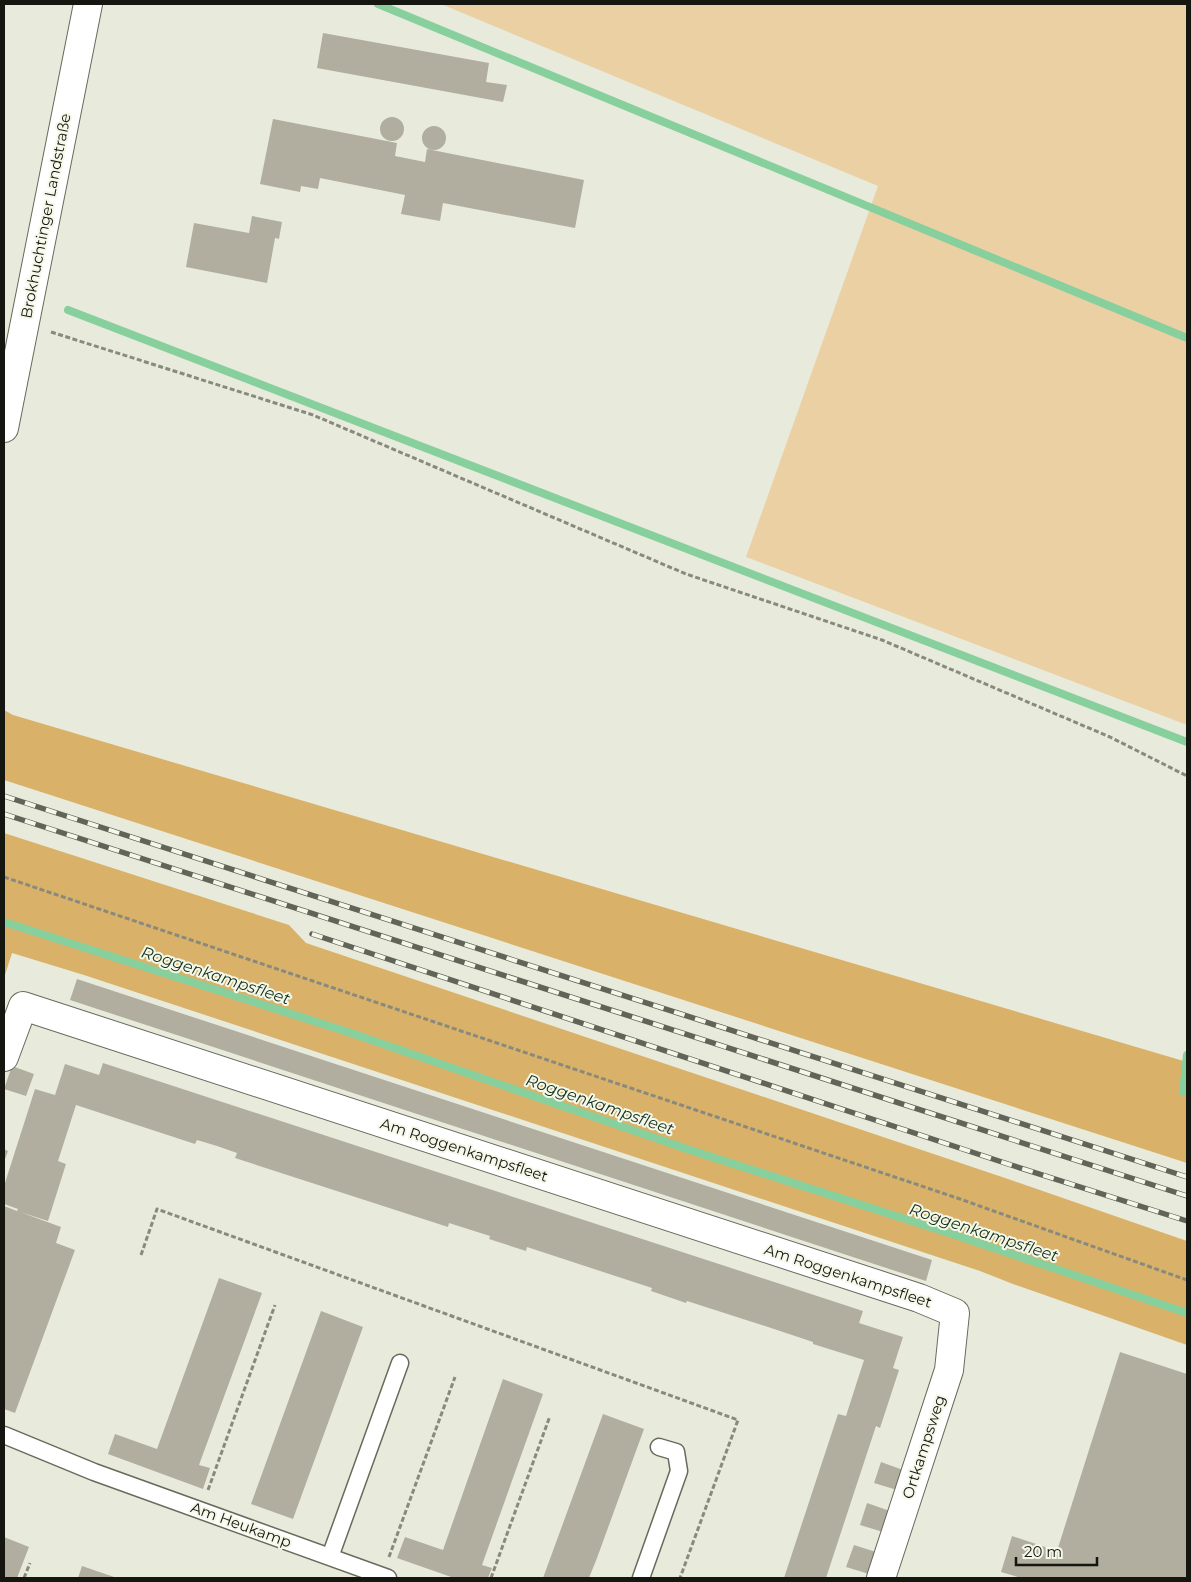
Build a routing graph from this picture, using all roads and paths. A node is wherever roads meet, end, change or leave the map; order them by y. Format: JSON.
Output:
{"nodes":[{"id":1,"x":88,"y":4,"type":"edge"},
{"id":2,"x":25,"y":324,"type":"junction"},
{"id":3,"x":4,"y":428,"type":"edge"},
{"id":4,"x":1187,"y":776,"type":"edge"},
{"id":5,"x":4,"y":877,"type":"edge"},
{"id":6,"x":4,"y":1057,"type":"edge"},
{"id":7,"x":142,"y":1255,"type":"dead end"},
{"id":8,"x":1187,"y":1280,"type":"edge"},
{"id":9,"x":275,"y":1305,"type":"dead end"},
{"id":10,"x":955,"y":1313,"type":"joint"},
{"id":11,"x":400,"y":1364,"type":"dead end"},
{"id":12,"x":455,"y":1377,"type":"dead end"},
{"id":13,"x":550,"y":1416,"type":"dead end"},
{"id":14,"x":4,"y":1435,"type":"edge"},
{"id":15,"x":659,"y":1447,"type":"dead end"},
{"id":16,"x":201,"y":1510,"type":"junction"},
{"id":17,"x":330,"y":1557,"type":"junction"},
{"id":18,"x":30,"y":1563,"type":"dead end"},
{"id":19,"x":385,"y":1577,"type":"edge"},
{"id":20,"x":24,"y":1578,"type":"edge"},
{"id":21,"x":491,"y":1578,"type":"edge"},
{"id":22,"x":641,"y":1578,"type":"edge"},
{"id":23,"x":680,"y":1578,"type":"edge"},
{"id":24,"x":881,"y":1578,"type":"edge"}],
"edges":[{"from":1,"to":2,"type":"street","name":"Brokhuchtinger Landstraße"},
{"from":2,"to":3,"type":"street","name":"Brokhuchtinger Landstraße"},
{"from":2,"to":4,"type":"path"},
{"from":5,"to":8,"type":"path"},
{"from":6,"to":10,"type":"street","name":"Am Roggenkampsfleet"},
{"from":7,"to":23,"type":"path"},
{"from":9,"to":16,"type":"path"},
{"from":10,"to":24,"type":"street","name":"Ortkampsweg"},
{"from":11,"to":17,"type":"lane"},
{"from":12,"to":19,"type":"path"},
{"from":13,"to":21,"type":"path"},
{"from":14,"to":16,"type":"lane","name":"Am Heukamp"},
{"from":15,"to":22,"type":"lane"},
{"from":16,"to":17,"type":"lane","name":"Am Heukamp"},
{"from":17,"to":19,"type":"lane","name":"Am Heukamp"},
{"from":18,"to":20,"type":"path"}]}
